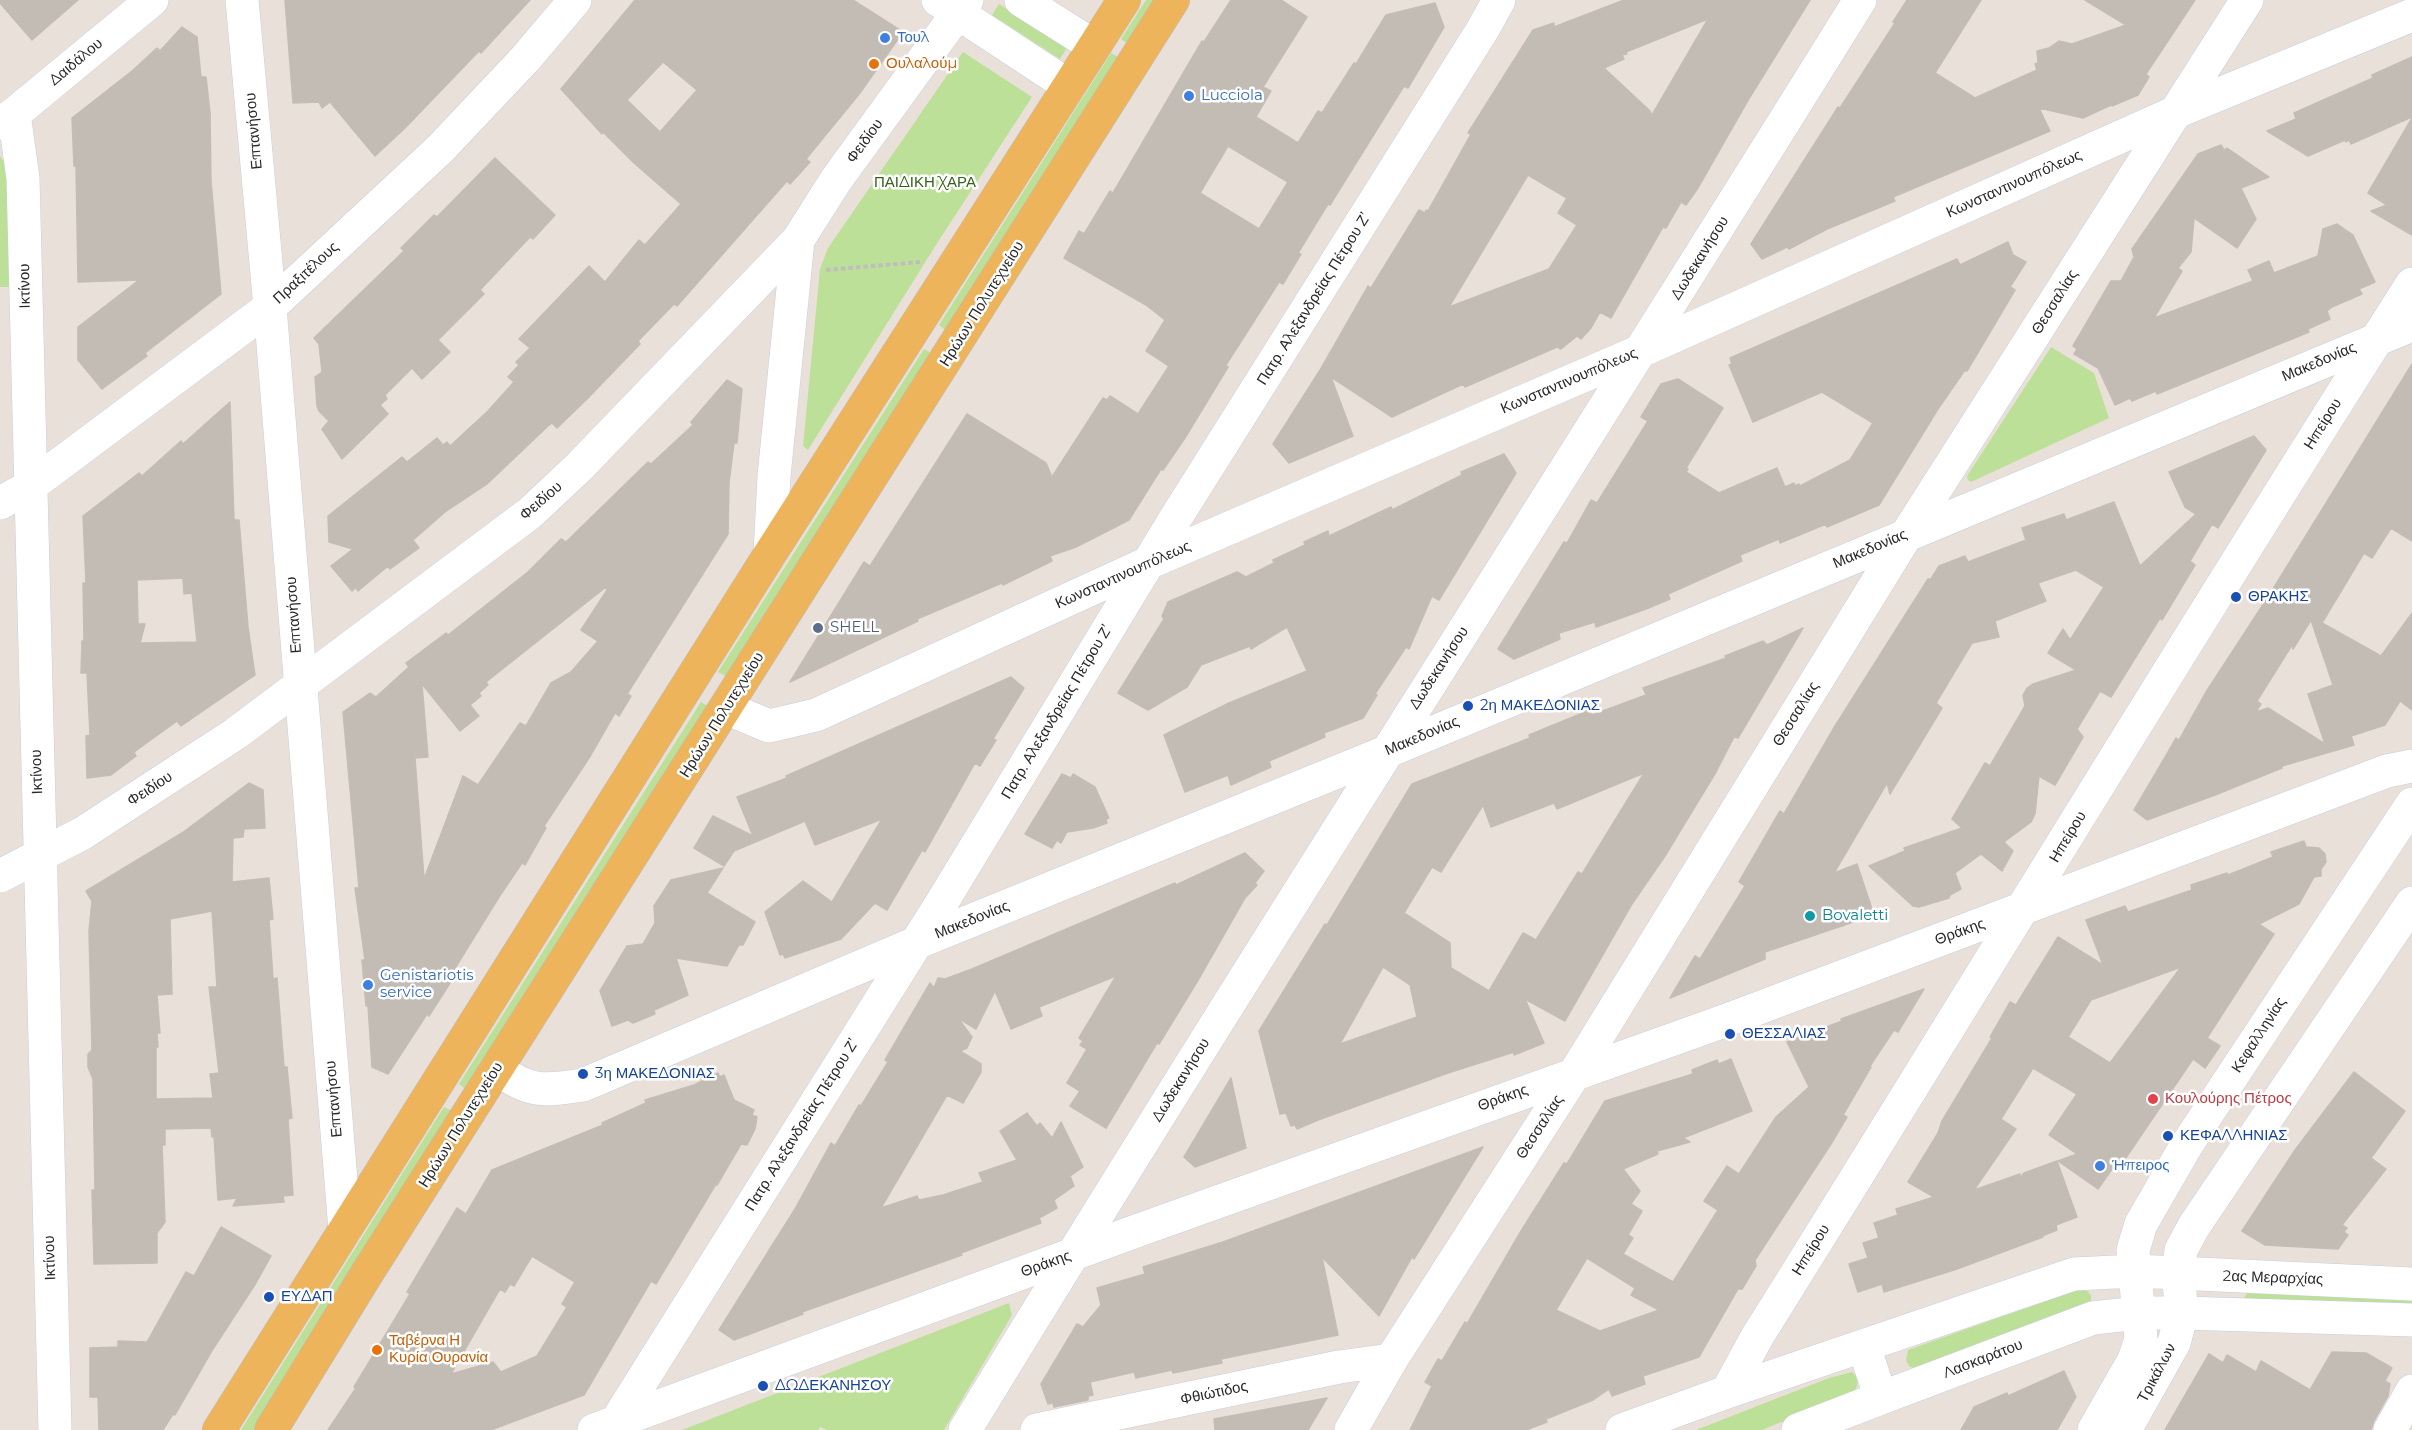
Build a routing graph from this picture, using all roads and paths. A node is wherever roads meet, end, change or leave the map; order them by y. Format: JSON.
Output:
{"nodes":[{"id":1,"x":152,"y":0,"type":"edge"},
{"id":2,"x":242,"y":0,"type":"edge"},
{"id":3,"x":575,"y":0,"type":"edge"},
{"id":4,"x":1021,"y":0,"type":"edge"},
{"id":5,"x":1124,"y":0,"type":"edge"},
{"id":6,"x":1173,"y":0,"type":"edge"},
{"id":7,"x":1498,"y":0,"type":"edge"},
{"id":8,"x":1860,"y":0,"type":"edge"},
{"id":9,"x":2247,"y":0,"type":"edge"},
{"id":10,"x":954,"y":4,"type":"edge"},
{"id":11,"x":2412,"y":15,"type":"edge"},
{"id":12,"x":1094,"y":46,"type":"junction"},
{"id":13,"x":1069,"y":86,"type":"junction"},
{"id":14,"x":2175,"y":112,"type":"junction"},
{"id":15,"x":7,"y":119,"type":"edge"},
{"id":16,"x":798,"y":240,"type":"junction"},
{"id":17,"x":958,"y":261,"type":"junction"},
{"id":18,"x":793,"y":275,"type":"junction"},
{"id":19,"x":2412,"y":284,"type":"edge"},
{"id":20,"x":270,"y":307,"type":"junction"},
{"id":21,"x":2412,"y":325,"type":"edge"},
{"id":22,"x":2378,"y":338,"type":"junction"},
{"id":23,"x":1643,"y":350,"type":"junction"},
{"id":24,"x":29,"y":487,"type":"junction"},
{"id":25,"x":0,"y":503,"type":"edge"},
{"id":26,"x":1908,"y":534,"type":"junction"},
{"id":27,"x":770,"y":554,"type":"junction"},
{"id":28,"x":1148,"y":563,"type":"junction"},
{"id":29,"x":299,"y":686,"type":"junction"},
{"id":30,"x":726,"y":708,"type":"junction"},
{"id":31,"x":1386,"y":752,"type":"junction"},
{"id":32,"x":2412,"y":766,"type":"edge"},
{"id":33,"x":2412,"y":804,"type":"edge"},
{"id":34,"x":39,"y":857,"type":"junction"},
{"id":35,"x":0,"y":876,"type":"edge"},
{"id":36,"x":2412,"y":903,"type":"edge"},
{"id":37,"x":2024,"y":909,"type":"junction"},
{"id":38,"x":916,"y":944,"type":"junction"},
{"id":39,"x":497,"y":1069,"type":"junction"},
{"id":40,"x":1575,"y":1073,"type":"junction"},
{"id":41,"x":345,"y":1230,"type":"junction"},
{"id":42,"x":1072,"y":1254,"type":"junction"},
{"id":43,"x":2134,"y":1271,"type":"junction"},
{"id":44,"x":2178,"y":1274,"type":"junction"},
{"id":45,"x":2412,"y":1284,"type":"edge"},
{"id":46,"x":2139,"y":1313,"type":"junction"},
{"id":47,"x":2182,"y":1313,"type":"junction"},
{"id":48,"x":2412,"y":1320,"type":"edge"},
{"id":49,"x":1864,"y":1347,"type":"junction"},
{"id":50,"x":1391,"y":1360,"type":"junction"},
{"id":51,"x":2412,"y":1391,"type":"edge"},
{"id":52,"x":1727,"y":1392,"type":"junction"},
{"id":53,"x":1866,"y":1411,"type":"edge"},
{"id":54,"x":605,"y":1426,"type":"edge"},
{"id":55,"x":970,"y":1429,"type":"edge"},
{"id":56,"x":55,"y":1430,"type":"edge"},
{"id":57,"x":219,"y":1430,"type":"edge"},
{"id":58,"x":271,"y":1430,"type":"edge"},
{"id":59,"x":1037,"y":1430,"type":"edge"},
{"id":60,"x":1351,"y":1430,"type":"edge"},
{"id":61,"x":1622,"y":1430,"type":"edge"},
{"id":62,"x":1798,"y":1430,"type":"edge"},
{"id":63,"x":2094,"y":1430,"type":"edge"},
{"id":64,"x":2125,"y":1430,"type":"edge"},
{"id":65,"x":2390,"y":1430,"type":"edge"}],
"edges":[{"from":1,"to":15,"type":"street","name":"Δαιδάλου"},
{"from":2,"to":20,"type":"street","name":"Επτανήσου"},
{"from":3,"to":20,"type":"street","name":"Πραξιτέλους"},
{"from":4,"to":12,"type":"street"},
{"from":5,"to":12,"type":"main road"},
{"from":6,"to":30,"type":"main road","name":"Ηρώων Πολυτεχνείου"},
{"from":7,"to":28,"type":"street","name":"Πατρ. Αλεξανδρείας Πέτρου Ζ’"},
{"from":8,"to":23,"type":"street","name":"Δωδεκανήσου"},
{"from":9,"to":14,"type":"street","name":"Θεσσαλίας"},
{"from":10,"to":13,"type":"street"},
{"from":10,"to":16,"type":"street","name":"Φειδίου"},
{"from":11,"to":14,"type":"street","name":"Κωνσταντινουπόλεως"},
{"from":12,"to":13,"type":"main road"},
{"from":13,"to":17,"type":"main road"},
{"from":14,"to":23,"type":"street","name":"Κωνσταντινουπόλεως"},
{"from":14,"to":26,"type":"street","name":"Θεσσαλίας"},
{"from":15,"to":24,"type":"street","name":"Ικτίνου"},
{"from":16,"to":18,"type":"street"},
{"from":16,"to":29,"type":"street","name":"Φειδίου"},
{"from":17,"to":18,"type":"path"},
{"from":17,"to":27,"type":"main road"},
{"from":18,"to":27,"type":"street"},
{"from":19,"to":22,"type":"street","name":"Ηπείρου"},
{"from":20,"to":24,"type":"street","name":"Πραξιτέλους"},
{"from":20,"to":29,"type":"street","name":"Επτανήσου"},
{"from":21,"to":22,"type":"street","name":"Μακεδονίας"},
{"from":22,"to":26,"type":"street","name":"Μακεδονίας"},
{"from":22,"to":37,"type":"street","name":"Ηπείρου"},
{"from":23,"to":28,"type":"street","name":"Κωνσταντινουπόλεως"},
{"from":23,"to":31,"type":"street","name":"Δωδεκανήσου"},
{"from":24,"to":25,"type":"street","name":"Πραξιτέλους"},
{"from":24,"to":34,"type":"street","name":"Ικτίνου"},
{"from":26,"to":31,"type":"street","name":"Μακεδονίας"},
{"from":26,"to":40,"type":"street","name":"Θεσσαλίας"},
{"from":27,"to":41,"type":"main road"},
{"from":28,"to":30,"type":"street","name":"Κωνσταντινουπόλεως"},
{"from":28,"to":38,"type":"street","name":"Πατρ. Αλεξανδρείας Πέτρου Ζ’"},
{"from":29,"to":34,"type":"street","name":"Φειδίου"},
{"from":29,"to":41,"type":"street","name":"Επτανήσου"},
{"from":30,"to":39,"type":"main road","name":"Ηρώων Πολυτεχνείου"},
{"from":31,"to":38,"type":"street","name":"Μακεδονίας"},
{"from":31,"to":42,"type":"street","name":"Δωδεκανήσου"},
{"from":32,"to":37,"type":"street","name":"Θράκης"},
{"from":33,"to":43,"type":"street","name":"Κεφαλληνίας"},
{"from":34,"to":35,"type":"street","name":"Φειδίου"},
{"from":34,"to":56,"type":"street","name":"Ικτίνου"},
{"from":36,"to":44,"type":"street"},
{"from":37,"to":40,"type":"street","name":"Θράκης"},
{"from":37,"to":52,"type":"street","name":"Ηπείρου"},
{"from":38,"to":39,"type":"street","name":"Μακεδονίας"},
{"from":38,"to":54,"type":"street","name":"Πατρ. Αλεξανδρείας Πέτρου Ζ’"},
{"from":39,"to":58,"type":"main road","name":"Ηρώων Πολυτεχνείου"},
{"from":40,"to":42,"type":"street","name":"Θράκης"},
{"from":40,"to":50,"type":"street","name":"Θεσσαλίας"},
{"from":41,"to":57,"type":"main road"},
{"from":42,"to":54,"type":"street","name":"Θράκης"},
{"from":42,"to":55,"type":"street","name":"Δωδεκανήσου"},
{"from":43,"to":44,"type":"street","name":"2ας Μεραρχίας"},
{"from":43,"to":46,"type":"street","name":"Κεφαλληνίας"},
{"from":43,"to":49,"type":"street"},
{"from":44,"to":45,"type":"street","name":"2ας Μεραρχίας"},
{"from":44,"to":47,"type":"street"},
{"from":46,"to":47,"type":"street"},
{"from":46,"to":53,"type":"street","name":"Λασκαράτου"},
{"from":46,"to":63,"type":"street","name":"Τρικάλων"},
{"from":47,"to":48,"type":"street"},
{"from":47,"to":64,"type":"street","name":"Τρικάλων"},
{"from":49,"to":52,"type":"street"},
{"from":49,"to":53,"type":"street"},
{"from":50,"to":59,"type":"street","name":"Φθιώτιδος"},
{"from":50,"to":60,"type":"street","name":"Θεσσαλίας"},
{"from":51,"to":65,"type":"street"},
{"from":52,"to":61,"type":"street"},
{"from":53,"to":62,"type":"street","name":"Λασκαράτου"}]}
